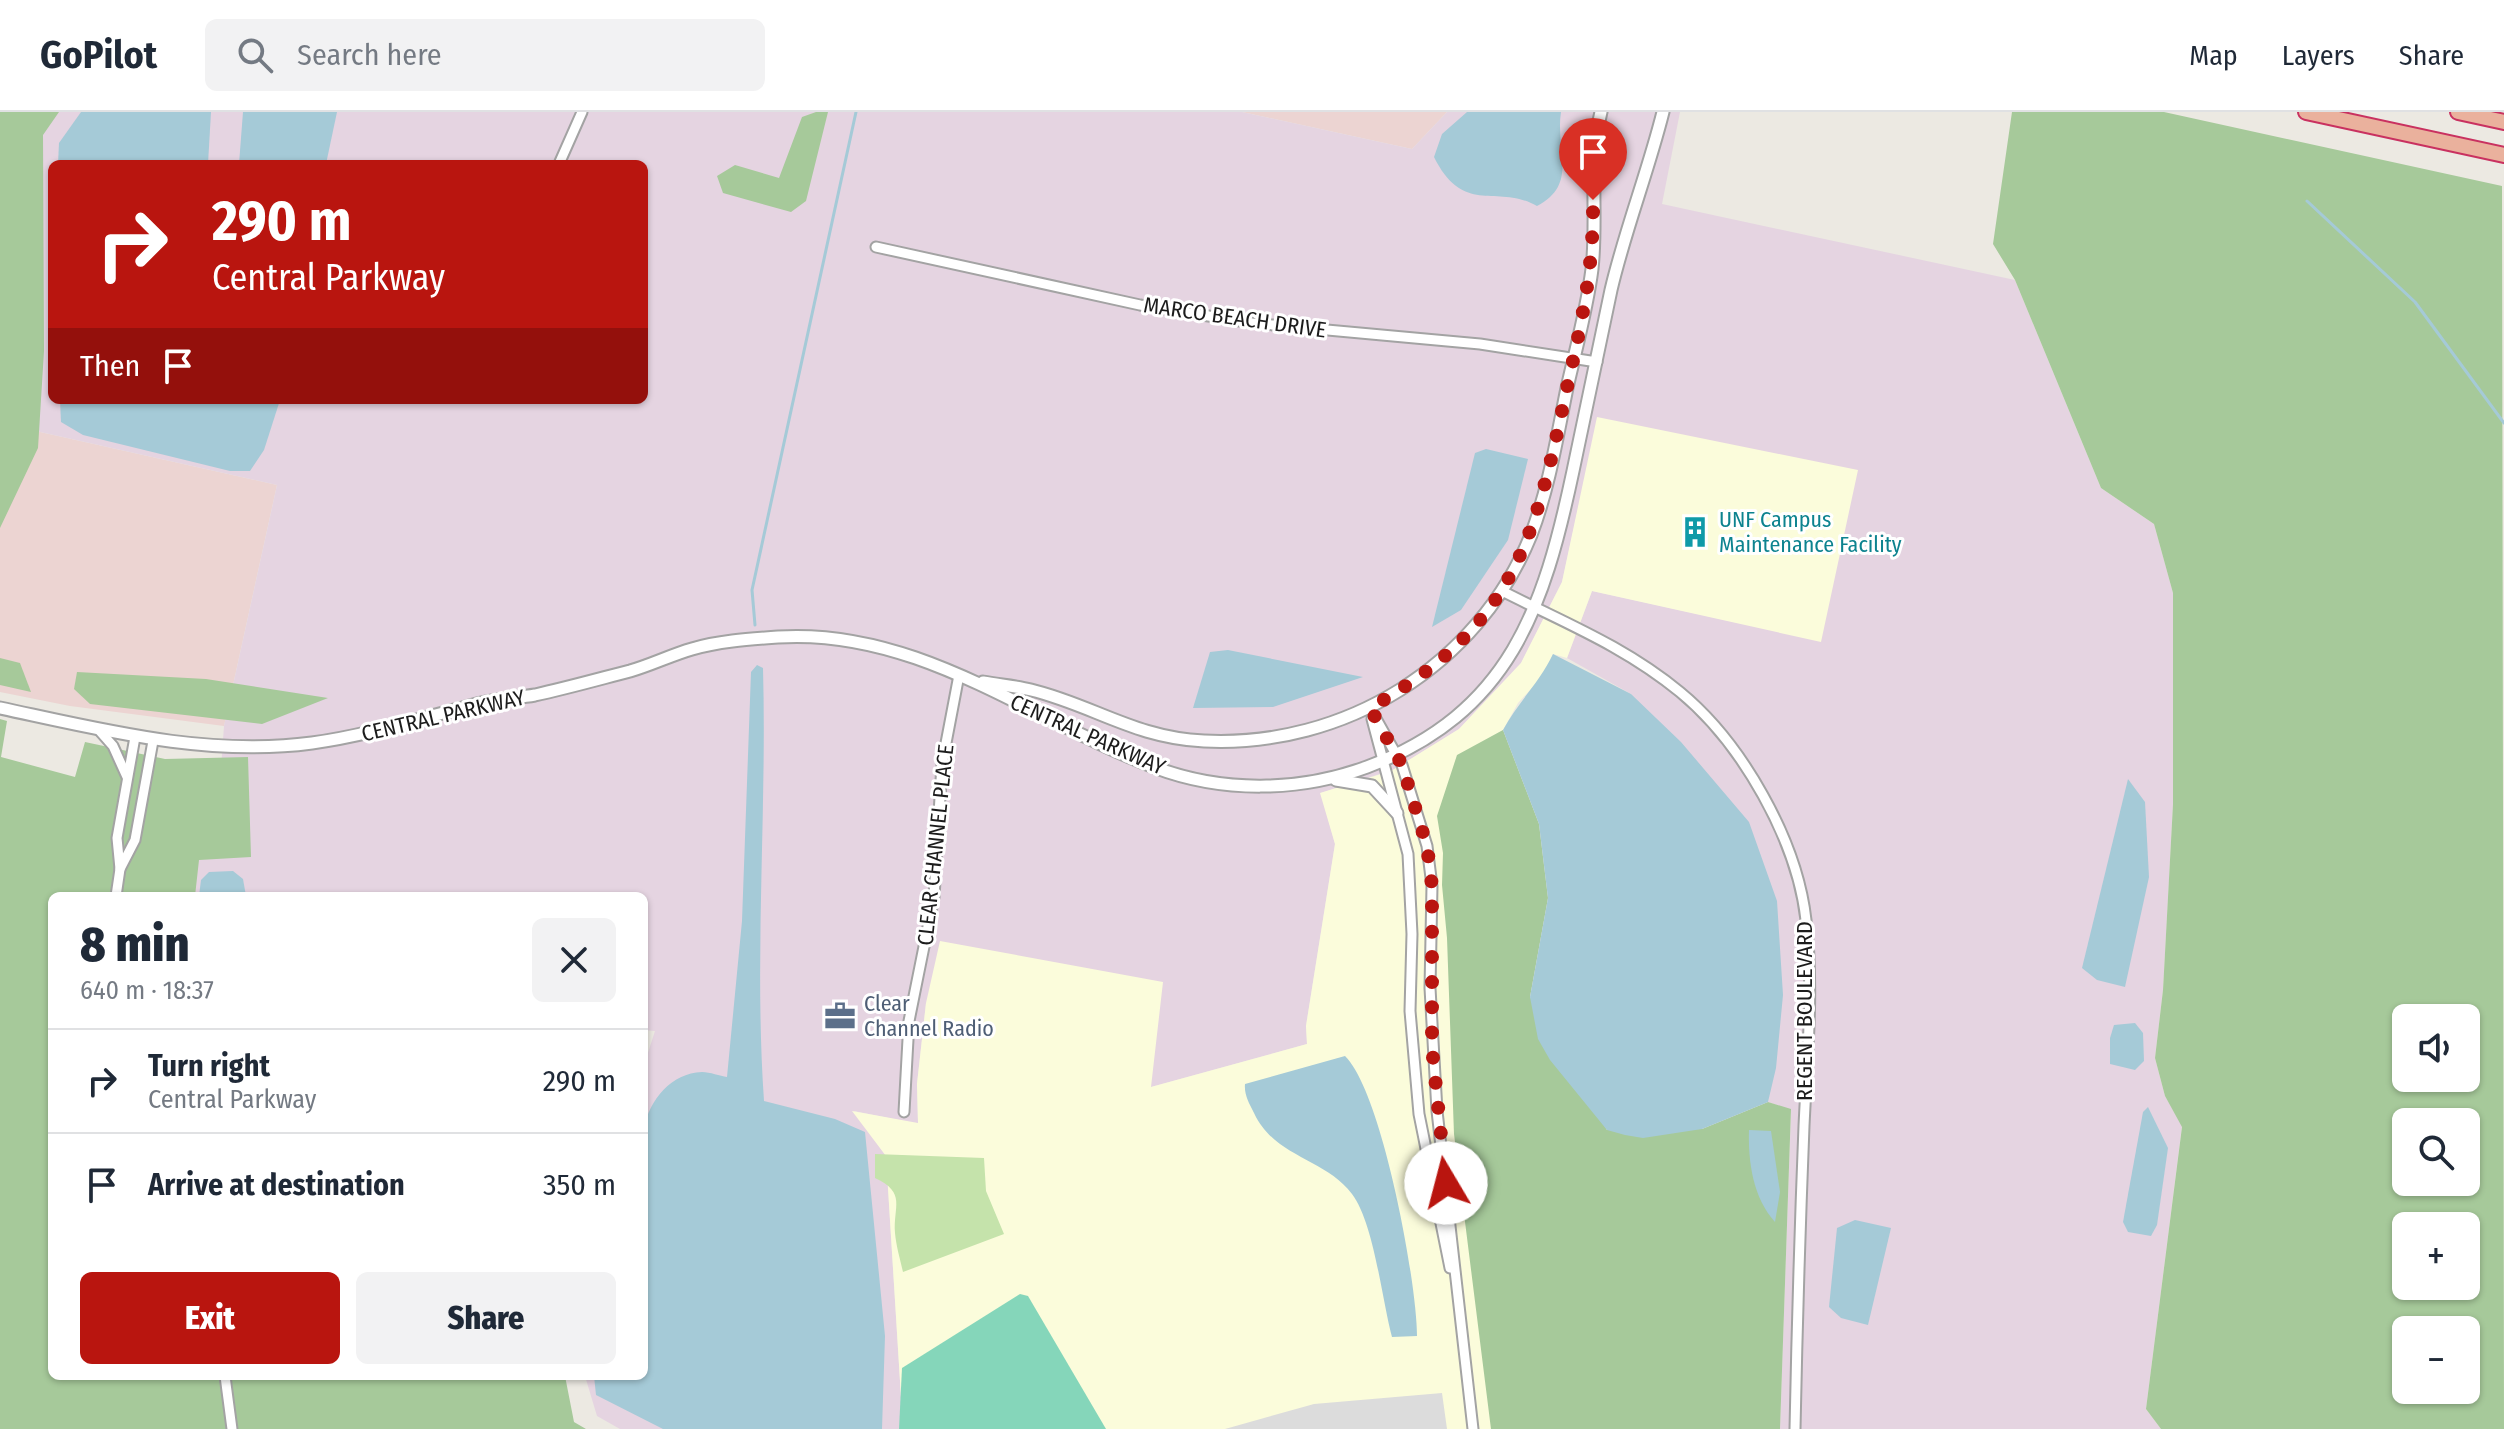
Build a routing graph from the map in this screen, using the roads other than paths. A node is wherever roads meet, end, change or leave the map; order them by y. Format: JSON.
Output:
{"nodes":[{"id":1,"x":582,"y":112,"type":"edge"},
{"id":2,"x":1601,"y":112,"type":"edge"},
{"id":3,"x":1663,"y":112,"type":"edge"},
{"id":4,"x":2306,"y":112,"type":"edge"},
{"id":5,"x":2458,"y":112,"type":"edge"},
{"id":6,"x":2504,"y":122,"type":"edge"},
{"id":7,"x":2504,"y":155,"type":"edge"},
{"id":8,"x":561,"y":160,"type":"edge"},
{"id":9,"x":876,"y":247,"type":"dead end"},
{"id":10,"x":1574,"y":358,"type":"junction"},
{"id":11,"x":1597,"y":362,"type":"junction"},
{"id":12,"x":1502,"y":591,"type":"junction"},
{"id":13,"x":1536,"y":608,"type":"junction"},
{"id":14,"x":959,"y":675,"type":"junction"},
{"id":15,"x":970,"y":680,"type":"junction"},
{"id":16,"x":0,"y":708,"type":"edge"},
{"id":17,"x":1370,"y":708,"type":"junction"},
{"id":18,"x":98,"y":729,"type":"junction"},
{"id":19,"x":135,"y":737,"type":"junction"},
{"id":20,"x":153,"y":741,"type":"junction"},
{"id":21,"x":1397,"y":754,"type":"junction"},
{"id":22,"x":1382,"y":761,"type":"junction"},
{"id":23,"x":128,"y":778,"type":"junction"},
{"id":24,"x":1328,"y":779,"type":"junction"},
{"id":25,"x":1397,"y":813,"type":"junction"},
{"id":26,"x":120,"y":869,"type":"junction"},
{"id":27,"x":117,"y":892,"type":"edge"},
{"id":28,"x":1431,"y":1043,"type":"junction"},
{"id":29,"x":1415,"y":1066,"type":"junction"},
{"id":30,"x":904,"y":1112,"type":"dead end"},
{"id":31,"x":1457,"y":1294,"type":"junction"},
{"id":32,"x":226,"y":1380,"type":"edge"},
{"id":33,"x":232,"y":1429,"type":"edge"},
{"id":34,"x":1473,"y":1429,"type":"edge"},
{"id":35,"x":1795,"y":1429,"type":"edge"}],
"edges":[{"from":1,"to":8,"type":"street"},
{"from":2,"to":10,"type":"street","name":"CENTRAL PARKWAY"},
{"from":3,"to":11,"type":"street","name":"CENTRAL PARKWAY"},
{"from":4,"to":7,"type":"highway"},
{"from":5,"to":6,"type":"highway"},
{"from":9,"to":10,"type":"street","name":"MARCO BEACH DRIVE"},
{"from":10,"to":11,"type":"street","name":"MARCO BEACH DRIVE"},
{"from":10,"to":12,"type":"street","name":"CENTRAL PARKWAY"},
{"from":11,"to":13,"type":"street","name":"CENTRAL PARKWAY"},
{"from":12,"to":13,"type":"street","name":"REGENT BOULEVARD"},
{"from":12,"to":17,"type":"street","name":"CENTRAL PARKWAY"},
{"from":13,"to":21,"type":"street","name":"CENTRAL PARKWAY"},
{"from":13,"to":35,"type":"street","name":"REGENT BOULEVARD"},
{"from":14,"to":15,"type":"street","name":"CENTRAL PARKWAY"},
{"from":14,"to":20,"type":"street","name":"CENTRAL PARKWAY"},
{"from":14,"to":30,"type":"street","name":"CLEAR CHANNEL PLACE"},
{"from":15,"to":17,"type":"street","name":"CENTRAL PARKWAY"},
{"from":15,"to":24,"type":"street","name":"CENTRAL PARKWAY"},
{"from":16,"to":18,"type":"street","name":"CENTRAL PARKWAY"},
{"from":17,"to":21,"type":"street"},
{"from":17,"to":22,"type":"street"},
{"from":18,"to":19,"type":"street","name":"CENTRAL PARKWAY"},
{"from":18,"to":23,"type":"street"},
{"from":19,"to":20,"type":"street","name":"CENTRAL PARKWAY"},
{"from":19,"to":23,"type":"street"},
{"from":20,"to":26,"type":"street"},
{"from":21,"to":22,"type":"street","name":"CENTRAL PARKWAY"},
{"from":21,"to":28,"type":"street"},
{"from":22,"to":24,"type":"street","name":"CENTRAL PARKWAY"},
{"from":22,"to":25,"type":"street"},
{"from":23,"to":26,"type":"street"},
{"from":24,"to":25,"type":"street"},
{"from":25,"to":29,"type":"street"},
{"from":26,"to":27,"type":"street"},
{"from":28,"to":29,"type":"street"},
{"from":28,"to":31,"type":"street"},
{"from":29,"to":31,"type":"street"},
{"from":31,"to":34,"type":"street"},
{"from":32,"to":33,"type":"street"}]}
